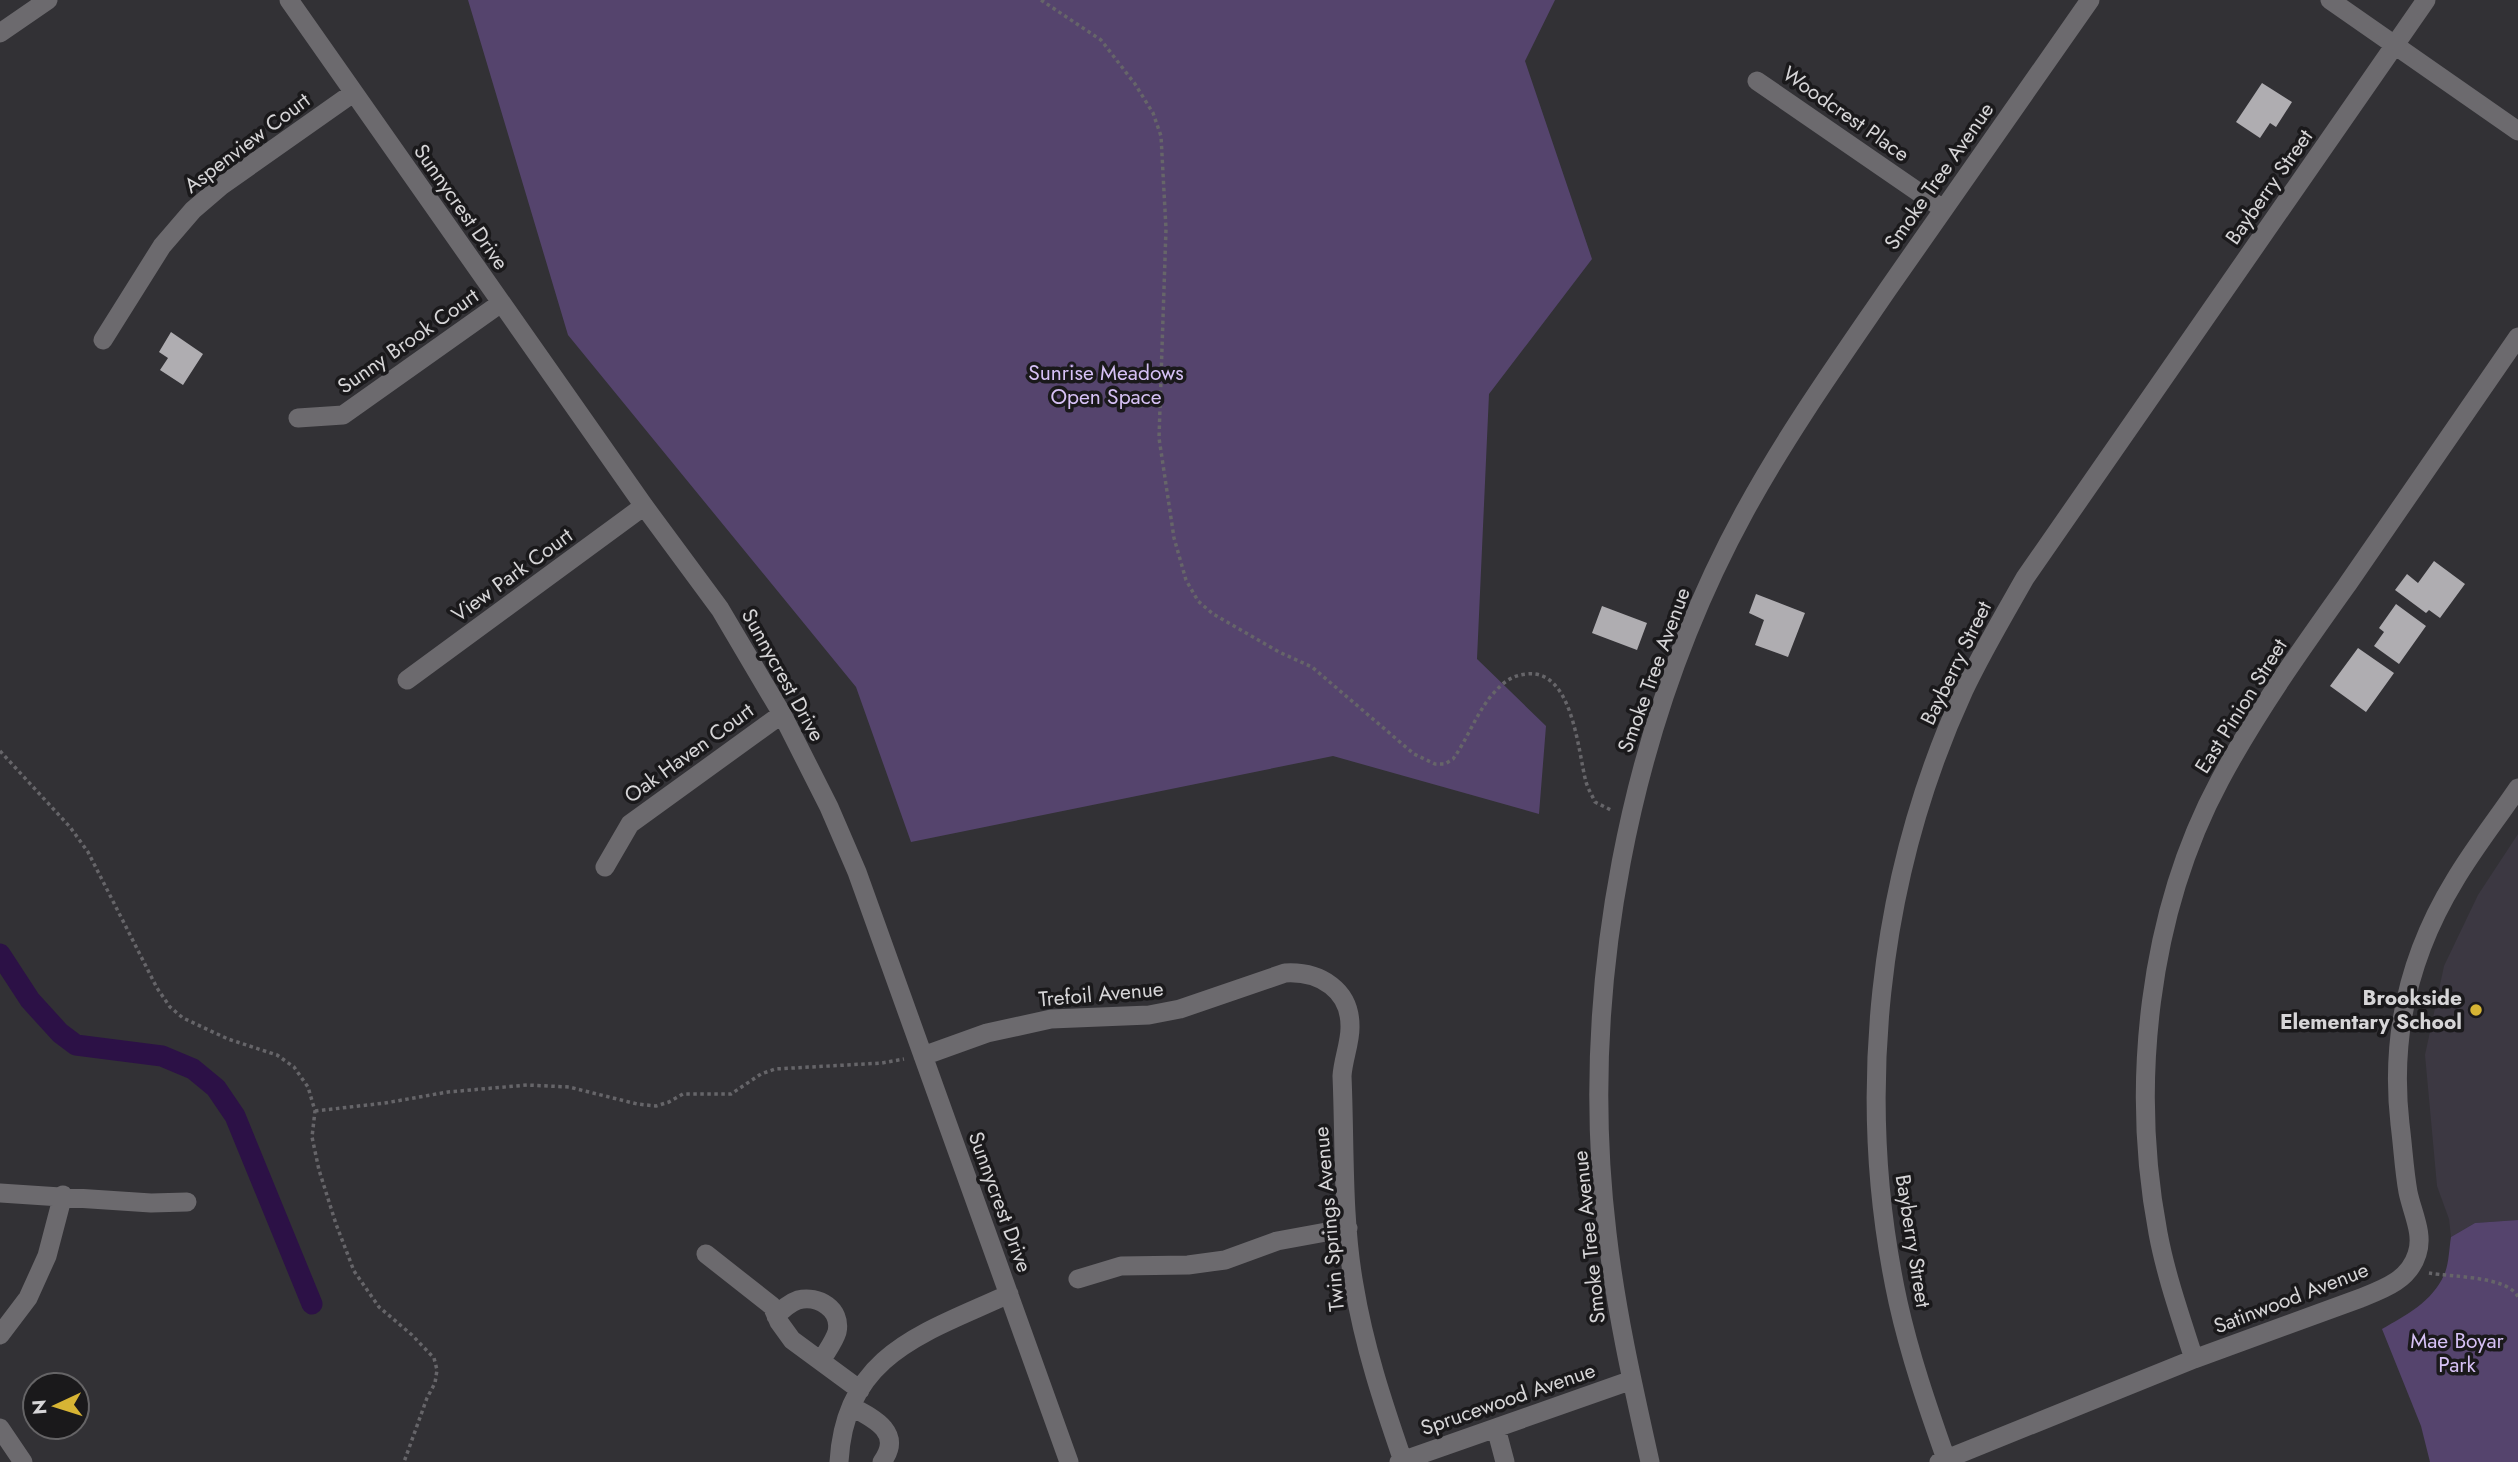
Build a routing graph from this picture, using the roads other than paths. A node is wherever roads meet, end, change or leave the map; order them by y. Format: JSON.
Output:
{"nodes":[{"id":1,"x":48,"y":0,"type":"edge"},
{"id":2,"x":289,"y":0,"type":"edge"},
{"id":3,"x":2090,"y":0,"type":"edge"},
{"id":4,"x":2330,"y":0,"type":"edge"},
{"id":5,"x":2426,"y":0,"type":"edge"},
{"id":6,"x":0,"y":33,"type":"edge"},
{"id":7,"x":2395,"y":45,"type":"junction"},
{"id":8,"x":1757,"y":80,"type":"dead end"},
{"id":9,"x":353,"y":93,"type":"junction"},
{"id":10,"x":2518,"y":131,"type":"edge"},
{"id":11,"x":1943,"y":209,"type":"junction"},
{"id":12,"x":501,"y":303,"type":"junction"},
{"id":13,"x":2518,"y":337,"type":"edge"},
{"id":14,"x":103,"y":340,"type":"dead end"},
{"id":15,"x":298,"y":418,"type":"dead end"},
{"id":16,"x":644,"y":506,"type":"junction"},
{"id":17,"x":407,"y":680,"type":"dead end"},
{"id":18,"x":782,"y":713,"type":"junction"},
{"id":19,"x":2518,"y":788,"type":"edge"},
{"id":20,"x":605,"y":867,"type":"dead end"},
{"id":21,"x":1322,"y":979,"type":"joint"},
{"id":22,"x":923,"y":1056,"type":"junction"},
{"id":23,"x":0,"y":1193,"type":"edge"},
{"id":24,"x":63,"y":1195,"type":"junction"},
{"id":25,"x":187,"y":1202,"type":"dead end"},
{"id":26,"x":1348,"y":1228,"type":"junction"},
{"id":27,"x":706,"y":1254,"type":"dead end"},
{"id":28,"x":1077,"y":1279,"type":"dead end"},
{"id":29,"x":1009,"y":1294,"type":"junction"},
{"id":30,"x":776,"y":1315,"type":"junction"},
{"id":31,"x":0,"y":1335,"type":"edge"},
{"id":32,"x":2194,"y":1359,"type":"junction"},
{"id":33,"x":821,"y":1361,"type":"junction"},
{"id":34,"x":1632,"y":1380,"type":"junction"},
{"id":35,"x":856,"y":1398,"type":"junction"},
{"id":36,"x":0,"y":1428,"type":"edge"},
{"id":37,"x":1496,"y":1428,"type":"junction"},
{"id":38,"x":1401,"y":1461,"type":"edge"},
{"id":39,"x":1943,"y":1461,"type":"edge"},
{"id":40,"x":23,"y":1462,"type":"edge"},
{"id":41,"x":839,"y":1462,"type":"edge"},
{"id":42,"x":882,"y":1462,"type":"edge"},
{"id":43,"x":1069,"y":1462,"type":"edge"},
{"id":44,"x":1506,"y":1462,"type":"edge"},
{"id":45,"x":1650,"y":1462,"type":"edge"}],
"edges":[{"from":1,"to":6,"type":"street"},
{"from":2,"to":9,"type":"street","name":"Sunnycrest Drive"},
{"from":3,"to":11,"type":"street","name":"Smoke Tree Avenue"},
{"from":4,"to":7,"type":"street"},
{"from":5,"to":7,"type":"street","name":"Bayberry Street"},
{"from":7,"to":10,"type":"street"},
{"from":7,"to":39,"type":"street","name":"Bayberry Street"},
{"from":8,"to":11,"type":"street","name":"Woodcrest Place"},
{"from":9,"to":12,"type":"street","name":"Sunnycrest Drive"},
{"from":9,"to":14,"type":"street","name":"Aspenview Court"},
{"from":11,"to":34,"type":"street","name":"Smoke Tree Avenue"},
{"from":12,"to":15,"type":"street","name":"Sunny Brook Court"},
{"from":12,"to":16,"type":"street","name":"Sunnycrest Drive"},
{"from":13,"to":32,"type":"street","name":"East Pinion Street"},
{"from":16,"to":17,"type":"street","name":"View Park Court"},
{"from":16,"to":18,"type":"street","name":"Sunnycrest Drive"},
{"from":18,"to":20,"type":"street","name":"Oak Haven Court"},
{"from":18,"to":22,"type":"street","name":"Sunnycrest Drive"},
{"from":19,"to":32,"type":"street","name":"Satinwood Avenue"},
{"from":21,"to":22,"type":"street","name":"Trefoil Avenue"},
{"from":21,"to":26,"type":"street","name":"Twin Springs Avenue"},
{"from":22,"to":29,"type":"street","name":"Sunnycrest Drive"},
{"from":23,"to":24,"type":"street"},
{"from":24,"to":25,"type":"street"},
{"from":24,"to":31,"type":"street"},
{"from":26,"to":28,"type":"street"},
{"from":26,"to":38,"type":"street","name":"Twin Springs Avenue"},
{"from":27,"to":30,"type":"street"},
{"from":29,"to":35,"type":"street"},
{"from":29,"to":43,"type":"street","name":"Sunnycrest Drive"},
{"from":30,"to":33,"type":"street"},
{"from":30,"to":33,"type":"street"},
{"from":32,"to":39,"type":"street","name":"Satinwood Avenue"},
{"from":33,"to":35,"type":"street"},
{"from":34,"to":37,"type":"street","name":"Sprucewood Avenue"},
{"from":34,"to":45,"type":"street","name":"Smoke Tree Avenue"},
{"from":35,"to":41,"type":"street"},
{"from":35,"to":42,"type":"street"},
{"from":36,"to":40,"type":"street"},
{"from":37,"to":38,"type":"street","name":"Sprucewood Avenue"},
{"from":37,"to":44,"type":"street"}]}
